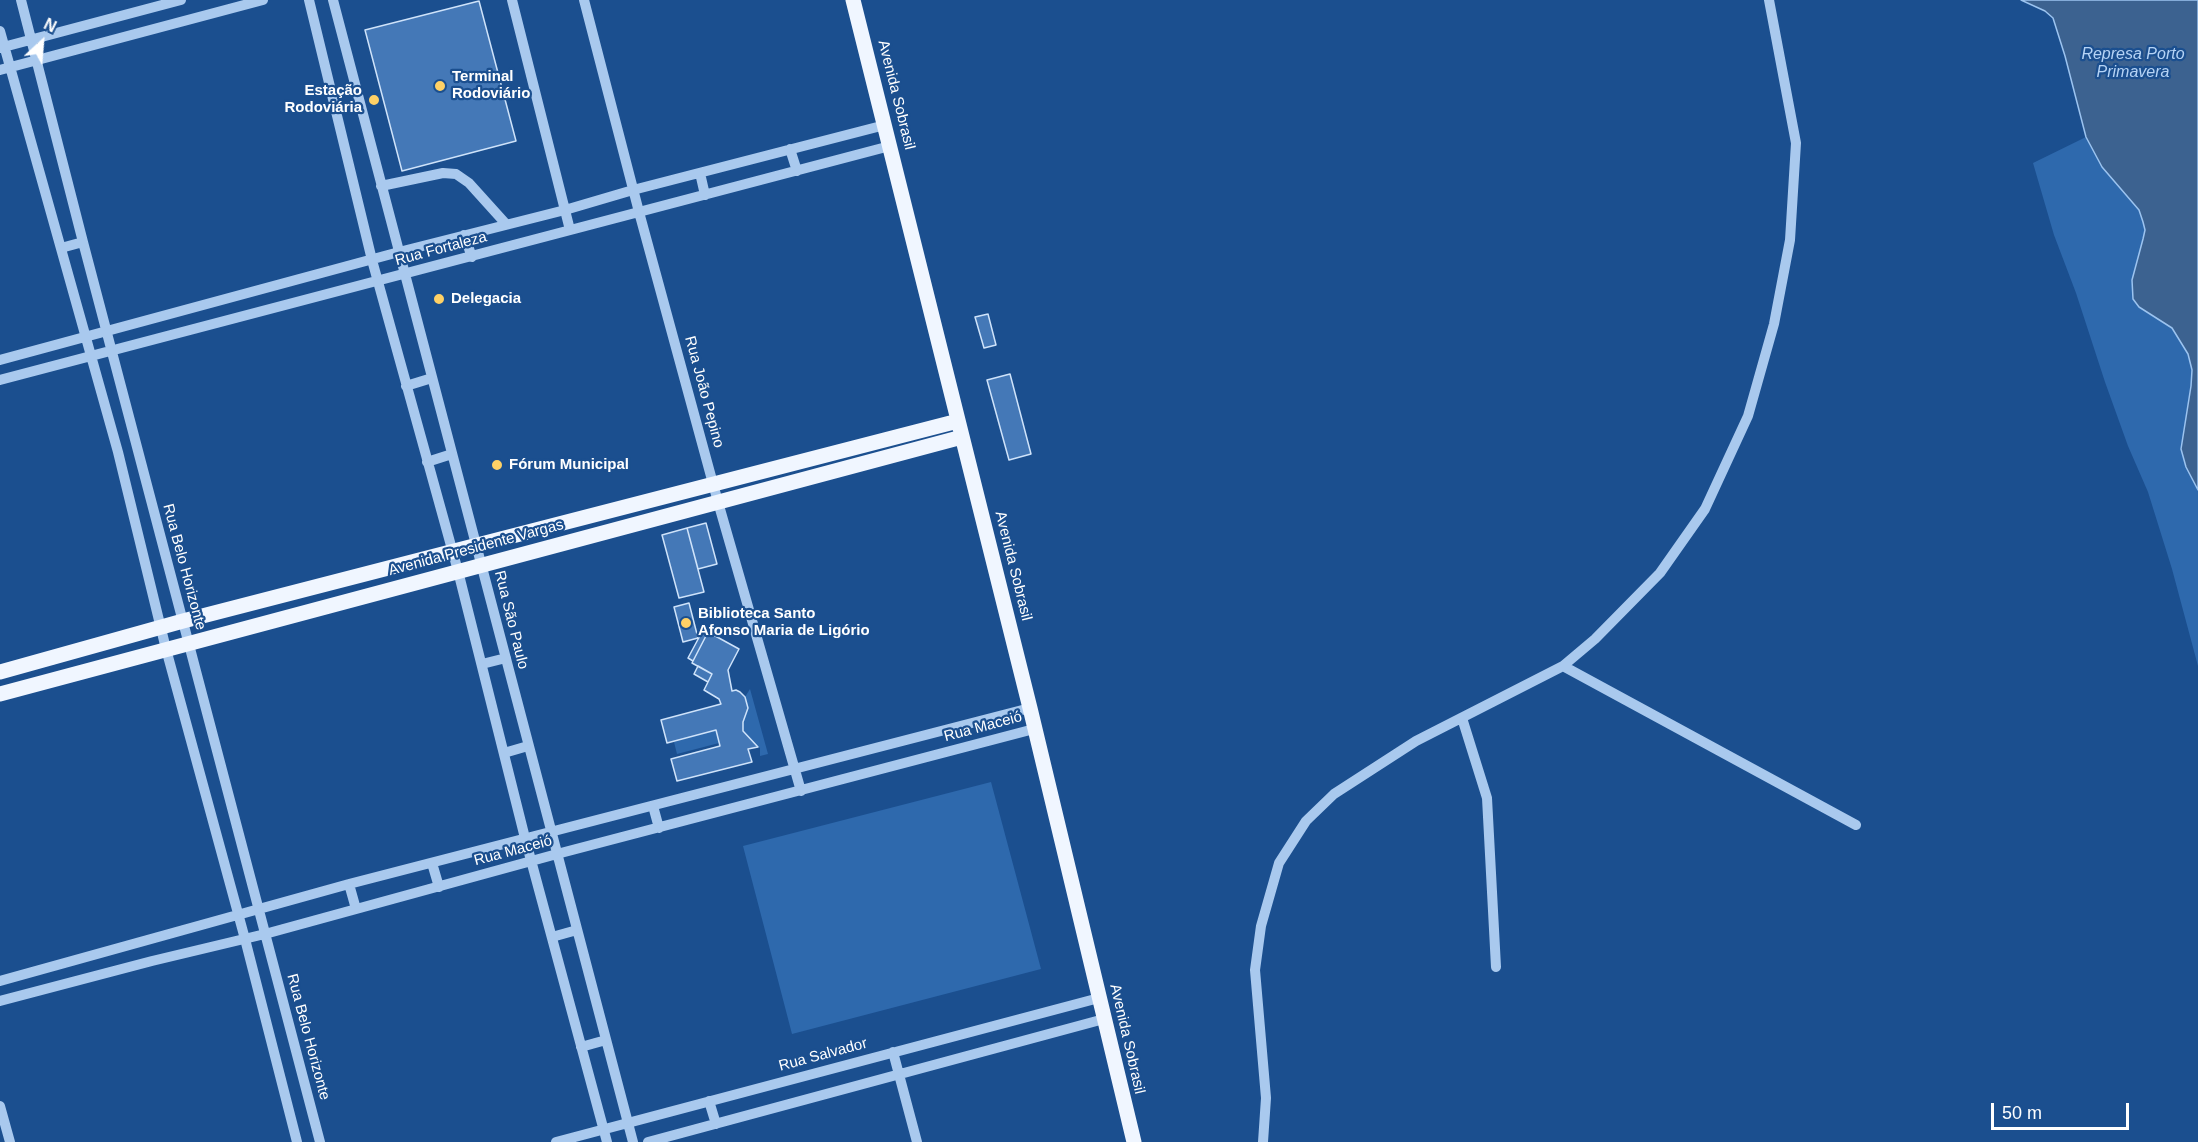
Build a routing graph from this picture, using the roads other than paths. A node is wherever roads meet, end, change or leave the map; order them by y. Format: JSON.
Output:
{"nodes":[{"id":1,"x":21,"y":0,"type":"edge"},
{"id":2,"x":181,"y":0,"type":"edge"},
{"id":3,"x":263,"y":0,"type":"edge"},
{"id":4,"x":309,"y":0,"type":"edge"},
{"id":5,"x":333,"y":0,"type":"edge"},
{"id":6,"x":512,"y":0,"type":"edge"},
{"id":7,"x":584,"y":0,"type":"edge"},
{"id":8,"x":853,"y":0,"type":"edge"},
{"id":9,"x":1768,"y":0,"type":"edge"},
{"id":10,"x":228,"y":4,"type":"edge"},
{"id":11,"x":116,"y":17,"type":"junction"},
{"id":12,"x":0,"y":31,"type":"edge"},
{"id":13,"x":122,"y":36,"type":"junction"},
{"id":14,"x":31,"y":40,"type":"junction"},
{"id":15,"x":2,"y":48,"type":"edge"},
{"id":16,"x":37,"y":60,"type":"junction"},
{"id":17,"x":5,"y":68,"type":"edge"},
{"id":18,"x":885,"y":125,"type":"junction"},
{"id":19,"x":890,"y":146,"type":"junction"},
{"id":20,"x":790,"y":149,"type":"junction"},
{"id":21,"x":797,"y":171,"type":"junction"},
{"id":22,"x":700,"y":173,"type":"junction"},
{"id":23,"x":381,"y":186,"type":"junction"},
{"id":24,"x":633,"y":190,"type":"junction"},
{"id":25,"x":705,"y":195,"type":"junction"},
{"id":26,"x":565,"y":210,"type":"junction"},
{"id":27,"x":639,"y":212,"type":"junction"},
{"id":28,"x":506,"y":224,"type":"junction"},
{"id":29,"x":570,"y":230,"type":"junction"},
{"id":30,"x":464,"y":235,"type":"junction"},
{"id":31,"x":83,"y":242,"type":"junction"},
{"id":32,"x":61,"y":248,"type":"junction"},
{"id":33,"x":399,"y":252,"type":"junction"},
{"id":34,"x":471,"y":256,"type":"junction"},
{"id":35,"x":372,"y":260,"type":"junction"},
{"id":36,"x":404,"y":274,"type":"junction"},
{"id":37,"x":378,"y":281,"type":"junction"},
{"id":38,"x":276,"y":285,"type":"junction"},
{"id":39,"x":197,"y":306,"type":"junction"},
{"id":40,"x":282,"y":306,"type":"junction"},
{"id":41,"x":203,"y":326,"type":"junction"},
{"id":42,"x":107,"y":330,"type":"junction"},
{"id":43,"x":86,"y":337,"type":"junction"},
{"id":44,"x":112,"y":350,"type":"junction"},
{"id":45,"x":92,"y":356,"type":"junction"},
{"id":46,"x":0,"y":360,"type":"edge"},
{"id":47,"x":432,"y":378,"type":"junction"},
{"id":48,"x":0,"y":380,"type":"edge"},
{"id":49,"x":406,"y":386,"type":"junction"},
{"id":50,"x":958,"y":421,"type":"junction"},
{"id":51,"x":962,"y":437,"type":"junction"},
{"id":52,"x":137,"y":448,"type":"junction"},
{"id":53,"x":118,"y":452,"type":"junction"},
{"id":54,"x":452,"y":454,"type":"junction"},
{"id":55,"x":427,"y":462,"type":"junction"},
{"id":56,"x":714,"y":485,"type":"junction"},
{"id":57,"x":718,"y":502,"type":"junction"},
{"id":58,"x":159,"y":529,"type":"junction"},
{"id":59,"x":138,"y":533,"type":"junction"},
{"id":60,"x":476,"y":546,"type":"junction"},
{"id":61,"x":452,"y":552,"type":"junction"},
{"id":62,"x":482,"y":565,"type":"junction"},
{"id":63,"x":458,"y":572,"type":"junction"},
{"id":64,"x":183,"y":621,"type":"junction"},
{"id":65,"x":161,"y":627,"type":"junction"},
{"id":66,"x":189,"y":643,"type":"junction"},
{"id":67,"x":166,"y":649,"type":"junction"},
{"id":68,"x":506,"y":658,"type":"junction"},
{"id":69,"x":482,"y":664,"type":"junction"},
{"id":70,"x":1563,"y":666,"type":"junction"},
{"id":71,"x":0,"y":672,"type":"edge"},
{"id":72,"x":0,"y":694,"type":"edge"},
{"id":73,"x":1029,"y":708,"type":"junction"},
{"id":74,"x":1462,"y":718,"type":"junction"},
{"id":75,"x":1034,"y":729,"type":"junction"},
{"id":76,"x":214,"y":740,"type":"junction"},
{"id":77,"x":193,"y":745,"type":"junction"},
{"id":78,"x":528,"y":746,"type":"junction"},
{"id":79,"x":504,"y":753,"type":"junction"},
{"id":80,"x":795,"y":770,"type":"junction"},
{"id":81,"x":801,"y":790,"type":"junction"},
{"id":82,"x":653,"y":806,"type":"junction"},
{"id":83,"x":234,"y":817,"type":"junction"},
{"id":84,"x":214,"y":823,"type":"junction"},
{"id":85,"x":1856,"y":825,"type":"dead end"},
{"id":86,"x":659,"y":828,"type":"junction"},
{"id":87,"x":550,"y":832,"type":"junction"},
{"id":88,"x":525,"y":838,"type":"junction"},
{"id":89,"x":557,"y":854,"type":"junction"},
{"id":90,"x":531,"y":862,"type":"junction"},
{"id":91,"x":432,"y":863,"type":"junction"},
{"id":92,"x":349,"y":884,"type":"junction"},
{"id":93,"x":439,"y":887,"type":"junction"},
{"id":94,"x":258,"y":908,"type":"junction"},
{"id":95,"x":356,"y":909,"type":"junction"},
{"id":96,"x":238,"y":914,"type":"junction"},
{"id":97,"x":577,"y":930,"type":"junction"},
{"id":98,"x":265,"y":934,"type":"junction"},
{"id":99,"x":552,"y":937,"type":"junction"},
{"id":100,"x":147,"y":939,"type":"junction"},
{"id":101,"x":245,"y":939,"type":"junction"},
{"id":102,"x":152,"y":961,"type":"junction"},
{"id":103,"x":1496,"y":967,"type":"dead end"},
{"id":104,"x":44,"y":968,"type":"junction"},
{"id":105,"x":0,"y":981,"type":"edge"},
{"id":106,"x":50,"y":989,"type":"junction"},
{"id":107,"x":1099,"y":998,"type":"junction"},
{"id":108,"x":0,"y":1001,"type":"edge"},
{"id":109,"x":1104,"y":1019,"type":"junction"},
{"id":110,"x":290,"y":1029,"type":"junction"},
{"id":111,"x":270,"y":1034,"type":"junction"},
{"id":112,"x":606,"y":1040,"type":"junction"},
{"id":113,"x":581,"y":1047,"type":"junction"},
{"id":114,"x":893,"y":1052,"type":"junction"},
{"id":115,"x":899,"y":1074,"type":"junction"},
{"id":116,"x":709,"y":1101,"type":"junction"},
{"id":117,"x":0,"y":1106,"type":"edge"},
{"id":118,"x":627,"y":1122,"type":"junction"},
{"id":119,"x":716,"y":1124,"type":"junction"},
{"id":120,"x":603,"y":1129,"type":"junction"},
{"id":121,"x":10,"y":1142,"type":"edge"},
{"id":122,"x":297,"y":1142,"type":"edge"},
{"id":123,"x":320,"y":1142,"type":"edge"},
{"id":124,"x":556,"y":1142,"type":"edge"},
{"id":125,"x":607,"y":1142,"type":"edge"},
{"id":126,"x":633,"y":1142,"type":"edge"},
{"id":127,"x":648,"y":1142,"type":"edge"},
{"id":128,"x":917,"y":1142,"type":"edge"},
{"id":129,"x":1134,"y":1142,"type":"edge"},
{"id":130,"x":1263,"y":1142,"type":"edge"}],
"edges":[{"from":1,"to":14,"type":"street","name":"Rua Belo Horizonte"},
{"from":2,"to":11,"type":"street"},
{"from":3,"to":10,"type":"street"},
{"from":4,"to":35,"type":"street"},
{"from":5,"to":23,"type":"street","name":"Rua São Paulo"},
{"from":6,"to":26,"type":"street"},
{"from":7,"to":24,"type":"street","name":"Rua João Pepino"},
{"from":8,"to":18,"type":"main road","name":"Avenida Sobrasil"},
{"from":9,"to":70,"type":"street"},
{"from":10,"to":13,"type":"street"},
{"from":11,"to":13,"type":"street"},
{"from":11,"to":14,"type":"street"},
{"from":12,"to":15,"type":"street"},
{"from":13,"to":16,"type":"street"},
{"from":14,"to":15,"type":"street"},
{"from":14,"to":16,"type":"street","name":"Rua Belo Horizonte"},
{"from":15,"to":17,"type":"street"},
{"from":16,"to":17,"type":"street"},
{"from":16,"to":31,"type":"street","name":"Rua Belo Horizonte"},
{"from":17,"to":32,"type":"street"},
{"from":18,"to":19,"type":"main road","name":"Avenida Sobrasil"},
{"from":18,"to":20,"type":"street","name":"Rua Fortaleza"},
{"from":19,"to":21,"type":"street","name":"Rua Fortaleza"},
{"from":19,"to":50,"type":"main road","name":"Avenida Sobrasil"},
{"from":20,"to":21,"type":"street"},
{"from":20,"to":22,"type":"street","name":"Rua Fortaleza"},
{"from":21,"to":25,"type":"street","name":"Rua Fortaleza"},
{"from":22,"to":24,"type":"street","name":"Rua Fortaleza"},
{"from":22,"to":25,"type":"street"},
{"from":23,"to":28,"type":"street"},
{"from":23,"to":33,"type":"street","name":"Rua São Paulo"},
{"from":24,"to":26,"type":"street","name":"Rua Fortaleza"},
{"from":24,"to":27,"type":"street","name":"Rua João Pepino"},
{"from":25,"to":27,"type":"street","name":"Rua Fortaleza"},
{"from":26,"to":28,"type":"street","name":"Rua Fortaleza"},
{"from":26,"to":29,"type":"street"},
{"from":27,"to":29,"type":"street","name":"Rua Fortaleza"},
{"from":27,"to":56,"type":"street","name":"Rua João Pepino"},
{"from":28,"to":30,"type":"street","name":"Rua Fortaleza"},
{"from":29,"to":34,"type":"street","name":"Rua Fortaleza"},
{"from":30,"to":33,"type":"street","name":"Rua Fortaleza"},
{"from":30,"to":34,"type":"street"},
{"from":31,"to":32,"type":"street"},
{"from":31,"to":42,"type":"street","name":"Rua Belo Horizonte"},
{"from":32,"to":43,"type":"street"},
{"from":33,"to":35,"type":"street","name":"Rua Fortaleza"},
{"from":33,"to":36,"type":"street","name":"Rua São Paulo"},
{"from":34,"to":36,"type":"street","name":"Rua Fortaleza"},
{"from":35,"to":37,"type":"street"},
{"from":35,"to":38,"type":"street","name":"Rua Fortaleza"},
{"from":36,"to":37,"type":"street","name":"Rua Fortaleza"},
{"from":36,"to":47,"type":"street","name":"Rua São Paulo"},
{"from":37,"to":40,"type":"street","name":"Rua Fortaleza"},
{"from":37,"to":49,"type":"street"},
{"from":38,"to":39,"type":"street","name":"Rua Fortaleza"},
{"from":38,"to":40,"type":"street"},
{"from":39,"to":41,"type":"street"},
{"from":39,"to":42,"type":"street","name":"Rua Fortaleza"},
{"from":40,"to":41,"type":"street","name":"Rua Fortaleza"},
{"from":41,"to":44,"type":"street","name":"Rua Fortaleza"},
{"from":42,"to":43,"type":"street","name":"Rua Fortaleza"},
{"from":42,"to":44,"type":"street","name":"Rua Belo Horizonte"},
{"from":43,"to":45,"type":"street"},
{"from":43,"to":46,"type":"street","name":"Rua Fortaleza"},
{"from":44,"to":45,"type":"street","name":"Rua Fortaleza"},
{"from":44,"to":52,"type":"street","name":"Rua Belo Horizonte"},
{"from":45,"to":48,"type":"street","name":"Rua Fortaleza"},
{"from":45,"to":53,"type":"street"},
{"from":47,"to":49,"type":"street"},
{"from":47,"to":54,"type":"street","name":"Rua São Paulo"},
{"from":49,"to":55,"type":"street"},
{"from":50,"to":51,"type":"main road","name":"Avenida Sobrasil"},
{"from":50,"to":56,"type":"main road","name":"Avenida Presidente Vargas"},
{"from":51,"to":57,"type":"main road","name":"Avenida Presidente Vargas"},
{"from":51,"to":73,"type":"main road","name":"Avenida Sobrasil"},
{"from":52,"to":53,"type":"street"},
{"from":52,"to":58,"type":"street","name":"Rua Belo Horizonte"},
{"from":53,"to":59,"type":"street"},
{"from":54,"to":55,"type":"street"},
{"from":54,"to":60,"type":"street","name":"Rua São Paulo"},
{"from":55,"to":61,"type":"street"},
{"from":56,"to":57,"type":"street","name":"Rua João Pepino"},
{"from":56,"to":60,"type":"main road","name":"Avenida Presidente Vargas"},
{"from":57,"to":62,"type":"main road","name":"Avenida Presidente Vargas"},
{"from":57,"to":80,"type":"street","name":"Rua João Pepino"},
{"from":58,"to":59,"type":"street"},
{"from":58,"to":64,"type":"street","name":"Rua Belo Horizonte"},
{"from":59,"to":65,"type":"street"},
{"from":60,"to":61,"type":"main road","name":"Avenida Presidente Vargas"},
{"from":60,"to":62,"type":"street","name":"Rua São Paulo"},
{"from":61,"to":63,"type":"street"},
{"from":61,"to":64,"type":"main road","name":"Avenida Presidente Vargas"},
{"from":62,"to":63,"type":"main road","name":"Avenida Presidente Vargas"},
{"from":62,"to":68,"type":"street","name":"Rua São Paulo"},
{"from":63,"to":66,"type":"main road","name":"Avenida Presidente Vargas"},
{"from":63,"to":69,"type":"street"},
{"from":64,"to":65,"type":"main road","name":"Avenida Presidente Vargas"},
{"from":64,"to":66,"type":"street","name":"Rua Belo Horizonte"},
{"from":65,"to":67,"type":"street"},
{"from":65,"to":71,"type":"main road","name":"Avenida Presidente Vargas"},
{"from":66,"to":67,"type":"main road","name":"Avenida Presidente Vargas"},
{"from":66,"to":76,"type":"street","name":"Rua Belo Horizonte"},
{"from":67,"to":72,"type":"main road","name":"Avenida Presidente Vargas"},
{"from":67,"to":77,"type":"street"},
{"from":68,"to":69,"type":"street"},
{"from":68,"to":78,"type":"street","name":"Rua São Paulo"},
{"from":69,"to":79,"type":"street"},
{"from":70,"to":74,"type":"street"},
{"from":70,"to":85,"type":"street"},
{"from":73,"to":75,"type":"main road","name":"Avenida Sobrasil"},
{"from":73,"to":80,"type":"street","name":"Rua Maceió"},
{"from":74,"to":103,"type":"street"},
{"from":74,"to":130,"type":"street"},
{"from":75,"to":81,"type":"street","name":"Rua Maceió"},
{"from":75,"to":107,"type":"main road","name":"Avenida Sobrasil"},
{"from":76,"to":77,"type":"street"},
{"from":76,"to":83,"type":"street","name":"Rua Belo Horizonte"},
{"from":77,"to":84,"type":"street"},
{"from":78,"to":79,"type":"street"},
{"from":78,"to":87,"type":"street","name":"Rua São Paulo"},
{"from":79,"to":88,"type":"street"},
{"from":80,"to":81,"type":"street","name":"Rua João Pepino"},
{"from":80,"to":82,"type":"street","name":"Rua Maceió"},
{"from":81,"to":86,"type":"street","name":"Rua Maceió"},
{"from":82,"to":86,"type":"street"},
{"from":82,"to":87,"type":"street","name":"Rua Maceió"},
{"from":83,"to":84,"type":"street"},
{"from":83,"to":94,"type":"street","name":"Rua Belo Horizonte"},
{"from":84,"to":96,"type":"street"},
{"from":86,"to":89,"type":"street","name":"Rua Maceió"},
{"from":87,"to":88,"type":"street","name":"Rua Maceió"},
{"from":87,"to":89,"type":"street","name":"Rua São Paulo"},
{"from":88,"to":90,"type":"street"},
{"from":88,"to":91,"type":"street","name":"Rua Maceió"},
{"from":89,"to":90,"type":"street","name":"Rua Maceió"},
{"from":89,"to":97,"type":"street","name":"Rua São Paulo"},
{"from":90,"to":93,"type":"street","name":"Rua Maceió"},
{"from":90,"to":99,"type":"street"},
{"from":91,"to":92,"type":"street","name":"Rua Maceió"},
{"from":91,"to":93,"type":"street"},
{"from":92,"to":94,"type":"street","name":"Rua Maceió"},
{"from":92,"to":95,"type":"street"},
{"from":93,"to":95,"type":"street","name":"Rua Maceió"},
{"from":94,"to":96,"type":"street","name":"Rua Maceió"},
{"from":94,"to":98,"type":"street","name":"Rua Belo Horizonte"},
{"from":95,"to":98,"type":"street","name":"Rua Maceió"},
{"from":96,"to":100,"type":"street","name":"Rua Maceió"},
{"from":96,"to":101,"type":"street"},
{"from":97,"to":99,"type":"street"},
{"from":97,"to":112,"type":"street","name":"Rua São Paulo"},
{"from":98,"to":101,"type":"street","name":"Rua Maceió"},
{"from":98,"to":110,"type":"street","name":"Rua Belo Horizonte"},
{"from":99,"to":113,"type":"street"},
{"from":100,"to":102,"type":"street"},
{"from":100,"to":104,"type":"street","name":"Rua Maceió"},
{"from":101,"to":102,"type":"street","name":"Rua Maceió"},
{"from":101,"to":111,"type":"street"},
{"from":102,"to":106,"type":"street","name":"Rua Maceió"},
{"from":104,"to":105,"type":"street","name":"Rua Maceió"},
{"from":104,"to":106,"type":"street"},
{"from":106,"to":108,"type":"street","name":"Rua Maceió"},
{"from":107,"to":109,"type":"main road","name":"Avenida Sobrasil"},
{"from":107,"to":114,"type":"street","name":"Rua Salvador"},
{"from":109,"to":115,"type":"street"},
{"from":109,"to":129,"type":"main road","name":"Avenida Sobrasil"},
{"from":110,"to":111,"type":"street"},
{"from":110,"to":123,"type":"street","name":"Rua Belo Horizonte"},
{"from":111,"to":122,"type":"street"},
{"from":112,"to":113,"type":"street"},
{"from":112,"to":118,"type":"street","name":"Rua São Paulo"},
{"from":113,"to":120,"type":"street"},
{"from":114,"to":115,"type":"street"},
{"from":114,"to":116,"type":"street","name":"Rua Salvador"},
{"from":115,"to":119,"type":"street"},
{"from":115,"to":128,"type":"street"},
{"from":116,"to":118,"type":"street","name":"Rua Salvador"},
{"from":116,"to":119,"type":"street"},
{"from":117,"to":121,"type":"street"},
{"from":118,"to":120,"type":"street","name":"Rua Salvador"},
{"from":118,"to":126,"type":"street","name":"Rua São Paulo"},
{"from":119,"to":127,"type":"street"},
{"from":120,"to":124,"type":"street","name":"Rua Salvador"},
{"from":120,"to":125,"type":"street"}]}
